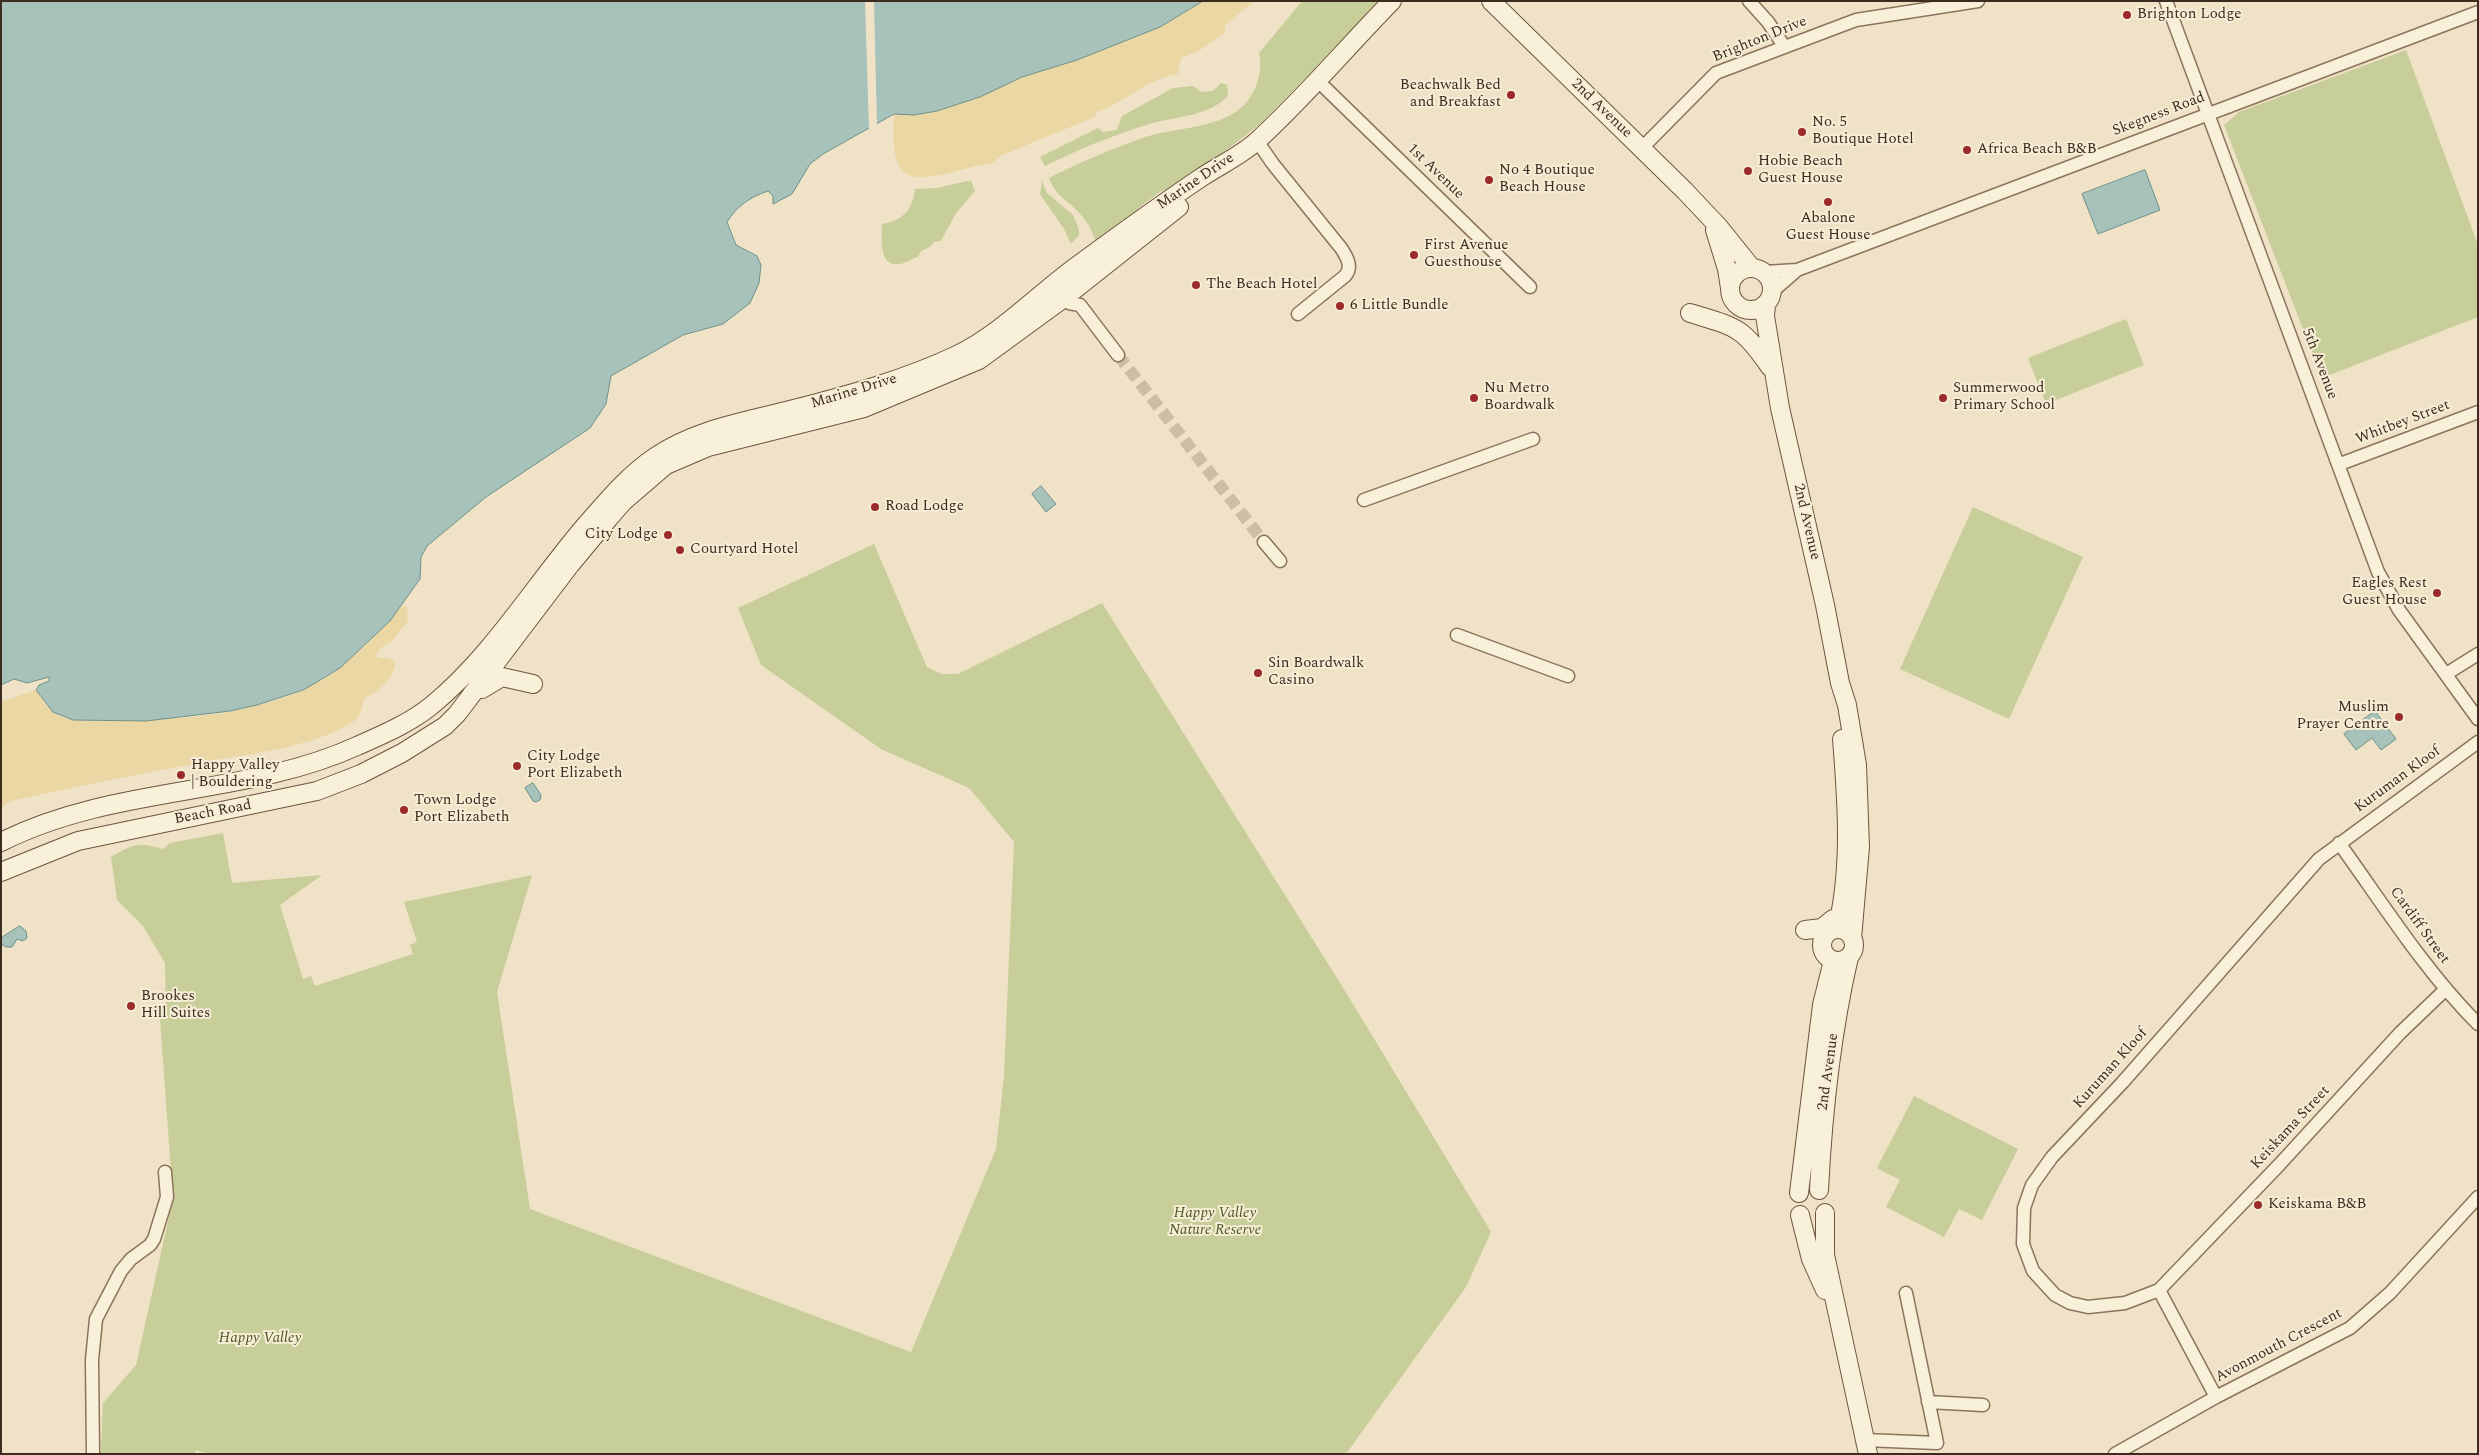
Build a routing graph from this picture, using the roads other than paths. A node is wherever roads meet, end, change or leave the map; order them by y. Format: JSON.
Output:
{"nodes":[{"id":1,"x":1392,"y":1,"type":"edge"},
{"id":2,"x":1491,"y":1,"type":"edge"},
{"id":3,"x":1749,"y":1,"type":"edge"},
{"id":4,"x":1978,"y":1,"type":"edge"},
{"id":5,"x":2166,"y":1,"type":"edge"},
{"id":6,"x":2478,"y":12,"type":"edge"},
{"id":7,"x":1784,"y":46,"type":"junction"},
{"id":8,"x":1317,"y":80,"type":"junction"},
{"id":9,"x":2207,"y":115,"type":"junction"},
{"id":10,"x":1251,"y":146,"type":"junction"},
{"id":11,"x":1642,"y":148,"type":"junction"},
{"id":12,"x":1710,"y":218,"type":"junction"},
{"id":13,"x":1758,"y":269,"type":"junction"},
{"id":14,"x":1797,"y":270,"type":"junction"},
{"id":15,"x":1530,"y":287,"type":"dead end"},
{"id":16,"x":1730,"y":288,"type":"junction"},
{"id":17,"x":1064,"y":298,"type":"junction"},
{"id":18,"x":1769,"y":298,"type":"junction"},
{"id":19,"x":1748,"y":310,"type":"junction"},
{"id":20,"x":1690,"y":313,"type":"dead end"},
{"id":21,"x":1298,"y":314,"type":"dead end"},
{"id":22,"x":1118,"y":356,"type":"tunnel mouth"},
{"id":23,"x":1772,"y":366,"type":"junction"},
{"id":24,"x":2478,"y":412,"type":"edge"},
{"id":25,"x":1533,"y":439,"type":"dead end"},
{"id":26,"x":2340,"y":464,"type":"junction"},
{"id":27,"x":1364,"y":500,"type":"dead end"},
{"id":28,"x":1264,"y":542,"type":"tunnel mouth"},
{"id":29,"x":1280,"y":562,"type":"dead end"},
{"id":30,"x":1458,"y":635,"type":"dead end"},
{"id":31,"x":496,"y":652,"type":"junction"},
{"id":32,"x":2478,"y":654,"type":"edge"},
{"id":33,"x":2446,"y":674,"type":"junction"},
{"id":34,"x":1568,"y":676,"type":"dead end"},
{"id":35,"x":533,"y":684,"type":"dead end"},
{"id":36,"x":475,"y":693,"type":"junction"},
{"id":37,"x":2478,"y":719,"type":"edge"},
{"id":38,"x":2478,"y":742,"type":"edge"},
{"id":39,"x":1852,"y":786,"type":"junction"},
{"id":40,"x":1,"y":842,"type":"edge"},
{"id":41,"x":2339,"y":843,"type":"junction"},
{"id":42,"x":1,"y":872,"type":"edge"},
{"id":43,"x":1844,"y":880,"type":"junction"},
{"id":44,"x":1805,"y":930,"type":"dead end"},
{"id":45,"x":1845,"y":933,"type":"junction"},
{"id":46,"x":1841,"y":959,"type":"junction"},
{"id":47,"x":2446,"y":989,"type":"junction"},
{"id":48,"x":2478,"y":1024,"type":"edge"},
{"id":49,"x":165,"y":1172,"type":"dead end"},
{"id":50,"x":1820,"y":1190,"type":"junction"},
{"id":51,"x":1799,"y":1193,"type":"junction"},
{"id":52,"x":2478,"y":1197,"type":"edge"},
{"id":53,"x":1825,"y":1213,"type":"junction"},
{"id":54,"x":1800,"y":1215,"type":"junction"},
{"id":55,"x":2159,"y":1290,"type":"junction"},
{"id":56,"x":1906,"y":1293,"type":"dead end"},
{"id":57,"x":1837,"y":1315,"type":"junction"},
{"id":58,"x":2216,"y":1397,"type":"junction"},
{"id":59,"x":1928,"y":1402,"type":"junction"},
{"id":60,"x":1983,"y":1405,"type":"dead end"},
{"id":61,"x":1866,"y":1447,"type":"edge"},
{"id":62,"x":1938,"y":1448,"type":"edge"},
{"id":63,"x":93,"y":1454,"type":"edge"},
{"id":64,"x":2115,"y":1454,"type":"edge"}],
"edges":[{"from":1,"to":8,"type":"main road","name":"Marine Drive"},
{"from":2,"to":11,"type":"main road","name":"2nd Avenue"},
{"from":3,"to":7,"type":"street"},
{"from":4,"to":7,"type":"street","name":"Brighton Drive"},
{"from":5,"to":9,"type":"street","name":"5th Avenue"},
{"from":6,"to":9,"type":"street","name":"Skegness Road"},
{"from":7,"to":11,"type":"street","name":"Brighton Drive"},
{"from":8,"to":10,"type":"main road","name":"Marine Drive"},
{"from":8,"to":15,"type":"street","name":"1st Avenue"},
{"from":9,"to":14,"type":"street","name":"Skegness Road"},
{"from":9,"to":26,"type":"street","name":"5th Avenue"},
{"from":10,"to":17,"type":"main road","name":"Marine Drive"},
{"from":10,"to":21,"type":"street"},
{"from":10,"to":31,"type":"main road","name":"Marine Drive"},
{"from":11,"to":12,"type":"main road","name":"2nd Avenue"},
{"from":12,"to":13,"type":"main road","name":"2nd Avenue"},
{"from":12,"to":16,"type":"main road","name":"2nd Avenue"},
{"from":13,"to":14,"type":"street","name":"Skegness Road"},
{"from":13,"to":16,"type":"main road"},
{"from":13,"to":18,"type":"main road"},
{"from":14,"to":18,"type":"street","name":"Skegness Road"},
{"from":16,"to":19,"type":"main road"},
{"from":17,"to":22,"type":"street"},
{"from":17,"to":31,"type":"main road","name":"Marine Drive"},
{"from":18,"to":19,"type":"main road"},
{"from":18,"to":23,"type":"main road","name":"2nd Avenue"},
{"from":19,"to":23,"type":"main road","name":"2nd Avenue"},
{"from":20,"to":23,"type":"main road"},
{"from":23,"to":39,"type":"main road","name":"2nd Avenue"},
{"from":24,"to":26,"type":"street","name":"Whitbey Street"},
{"from":25,"to":27,"type":"street"},
{"from":26,"to":33,"type":"street","name":"5th Avenue"},
{"from":28,"to":29,"type":"street"},
{"from":30,"to":34,"type":"street"},
{"from":31,"to":36,"type":"main road","name":"Beach Road"},
{"from":31,"to":40,"type":"main road","name":"Beach Road"},
{"from":32,"to":33,"type":"street"},
{"from":33,"to":37,"type":"street","name":"5th Avenue"},
{"from":35,"to":36,"type":"main road"},
{"from":36,"to":42,"type":"main road","name":"Beach Road"},
{"from":38,"to":41,"type":"street","name":"Kuruman Kloof"},
{"from":39,"to":43,"type":"main road","name":"2nd Avenue"},
{"from":39,"to":45,"type":"main road","name":"2nd Avenue"},
{"from":41,"to":47,"type":"street","name":"Cardiff Street"},
{"from":41,"to":55,"type":"street","name":"Kuruman Kloof"},
{"from":43,"to":44,"type":"main road"},
{"from":43,"to":45,"type":"main road","name":"2nd Avenue"},
{"from":45,"to":46,"type":"main road","name":"2nd Avenue"},
{"from":45,"to":46,"type":"main road","name":"2nd Avenue"},
{"from":46,"to":50,"type":"main road","name":"2nd Avenue"},
{"from":46,"to":51,"type":"main road","name":"2nd Avenue"},
{"from":47,"to":48,"type":"street","name":"Cardiff Street"},
{"from":47,"to":55,"type":"street","name":"Keiskama Street"},
{"from":49,"to":63,"type":"street"},
{"from":50,"to":51,"type":"main road"},
{"from":50,"to":53,"type":"main road","name":"2nd Avenue"},
{"from":51,"to":54,"type":"main road","name":"2nd Avenue"},
{"from":52,"to":58,"type":"street","name":"Avonmouth Crescent"},
{"from":53,"to":54,"type":"main road"},
{"from":53,"to":57,"type":"main road","name":"2nd Avenue"},
{"from":54,"to":57,"type":"main road","name":"2nd Avenue"},
{"from":55,"to":58,"type":"street"},
{"from":56,"to":59,"type":"street"},
{"from":57,"to":61,"type":"main road","name":"2nd Avenue"},
{"from":58,"to":64,"type":"street","name":"Avonmouth Crescent"},
{"from":59,"to":60,"type":"street"},
{"from":59,"to":62,"type":"street"},
{"from":61,"to":62,"type":"street"}]}
